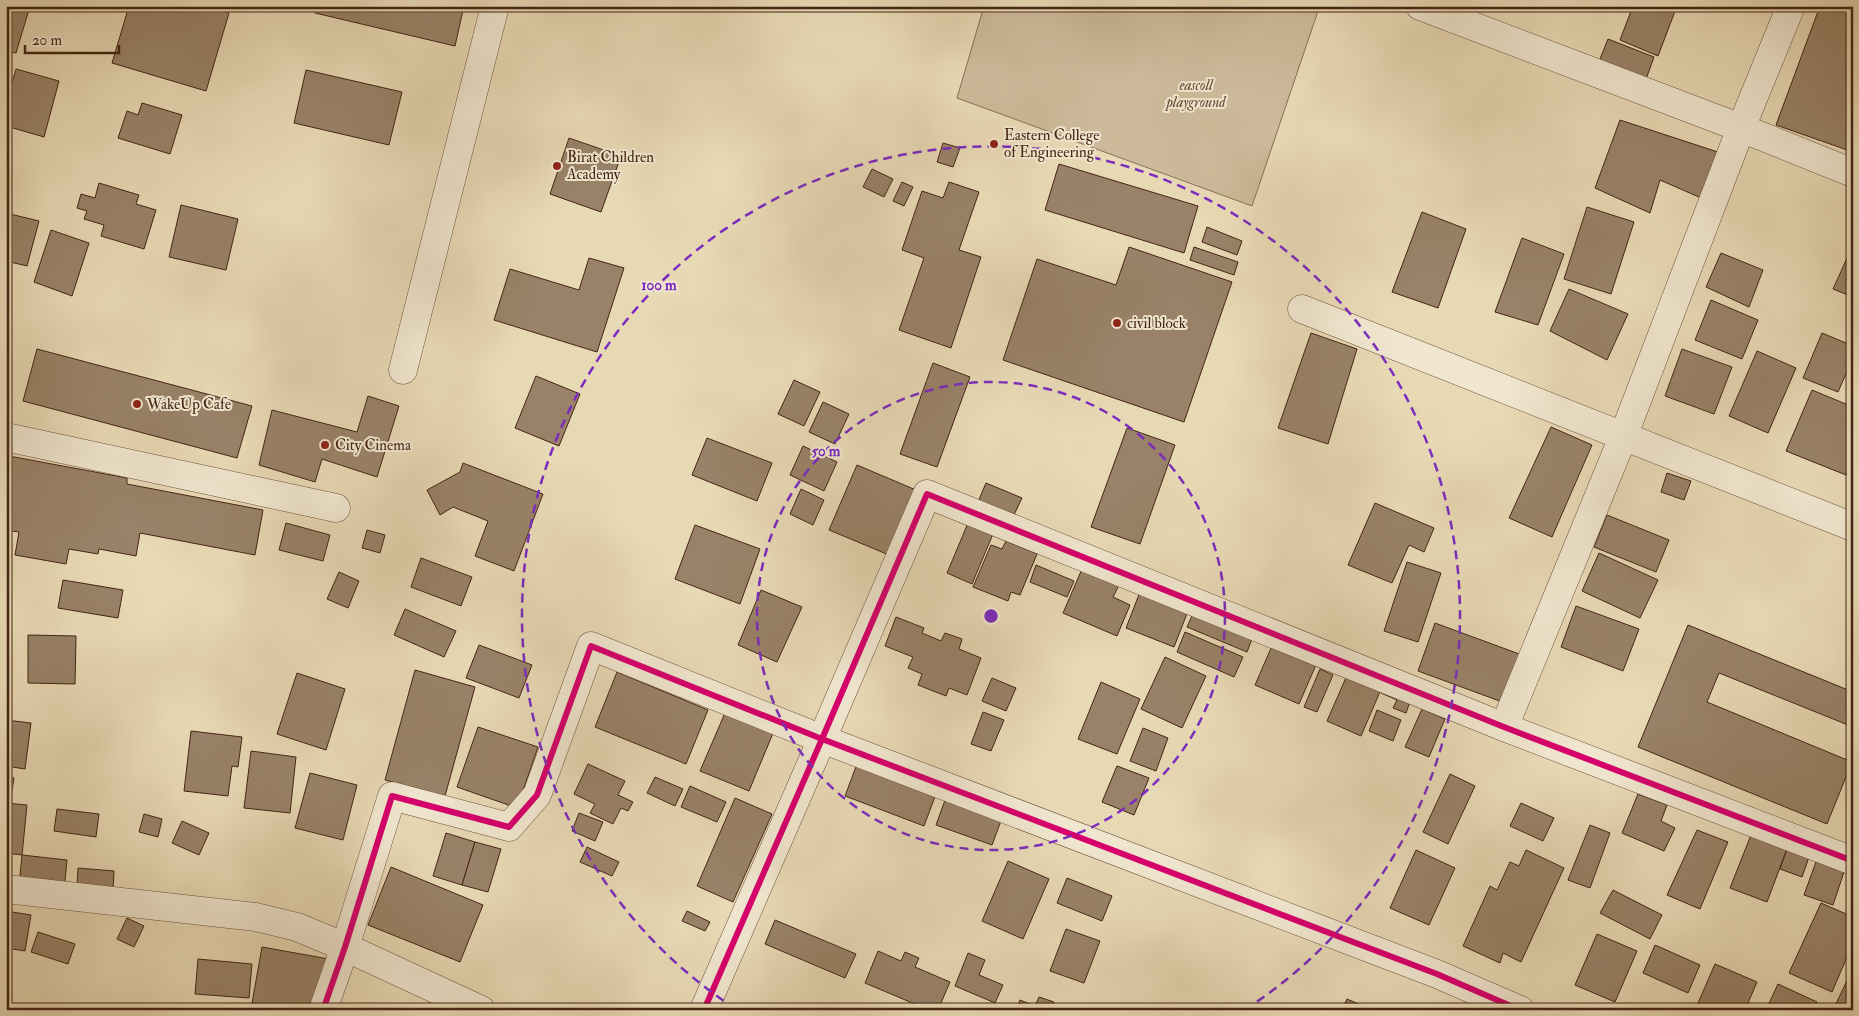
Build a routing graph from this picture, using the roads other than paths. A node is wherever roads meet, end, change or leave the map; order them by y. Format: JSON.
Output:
{"nodes":[{"id":1,"x":495,"y":6,"type":"edge"},
{"id":2,"x":1420,"y":6,"type":"edge"},
{"id":3,"x":1791,"y":6,"type":"edge"},
{"id":4,"x":1741,"y":128,"type":"junction"},
{"id":5,"x":1853,"y":173,"type":"edge"},
{"id":6,"x":1302,"y":309,"type":"dead end"},
{"id":7,"x":403,"y":370,"type":"dead end"},
{"id":8,"x":1623,"y":436,"type":"junction"},
{"id":9,"x":6,"y":437,"type":"edge"},
{"id":10,"x":336,"y":508,"type":"dead end"},
{"id":11,"x":1853,"y":527,"type":"edge"},
{"id":12,"x":1504,"y":727,"type":"junction"},
{"id":13,"x":822,"y":739,"type":"junction"},
{"id":14,"x":1853,"y":861,"type":"edge"},
{"id":15,"x":6,"y":889,"type":"edge"},
{"id":16,"x":345,"y":946,"type":"junction"},
{"id":17,"x":323,"y":1010,"type":"edge"},
{"id":18,"x":481,"y":1010,"type":"edge"},
{"id":19,"x":704,"y":1010,"type":"edge"},
{"id":20,"x":1520,"y":1010,"type":"edge"}],
"edges":[{"from":1,"to":7,"type":"street"},
{"from":2,"to":4,"type":"street"},
{"from":3,"to":4,"type":"street"},
{"from":4,"to":5,"type":"street"},
{"from":4,"to":8,"type":"street"},
{"from":6,"to":8,"type":"street"},
{"from":8,"to":11,"type":"street"},
{"from":8,"to":12,"type":"street"},
{"from":9,"to":10,"type":"street"},
{"from":12,"to":13,"type":"street"},
{"from":12,"to":14,"type":"street"},
{"from":13,"to":16,"type":"street"},
{"from":13,"to":19,"type":"street"},
{"from":13,"to":20,"type":"street"},
{"from":15,"to":16,"type":"street"},
{"from":16,"to":17,"type":"street"},
{"from":16,"to":18,"type":"street"}]}
